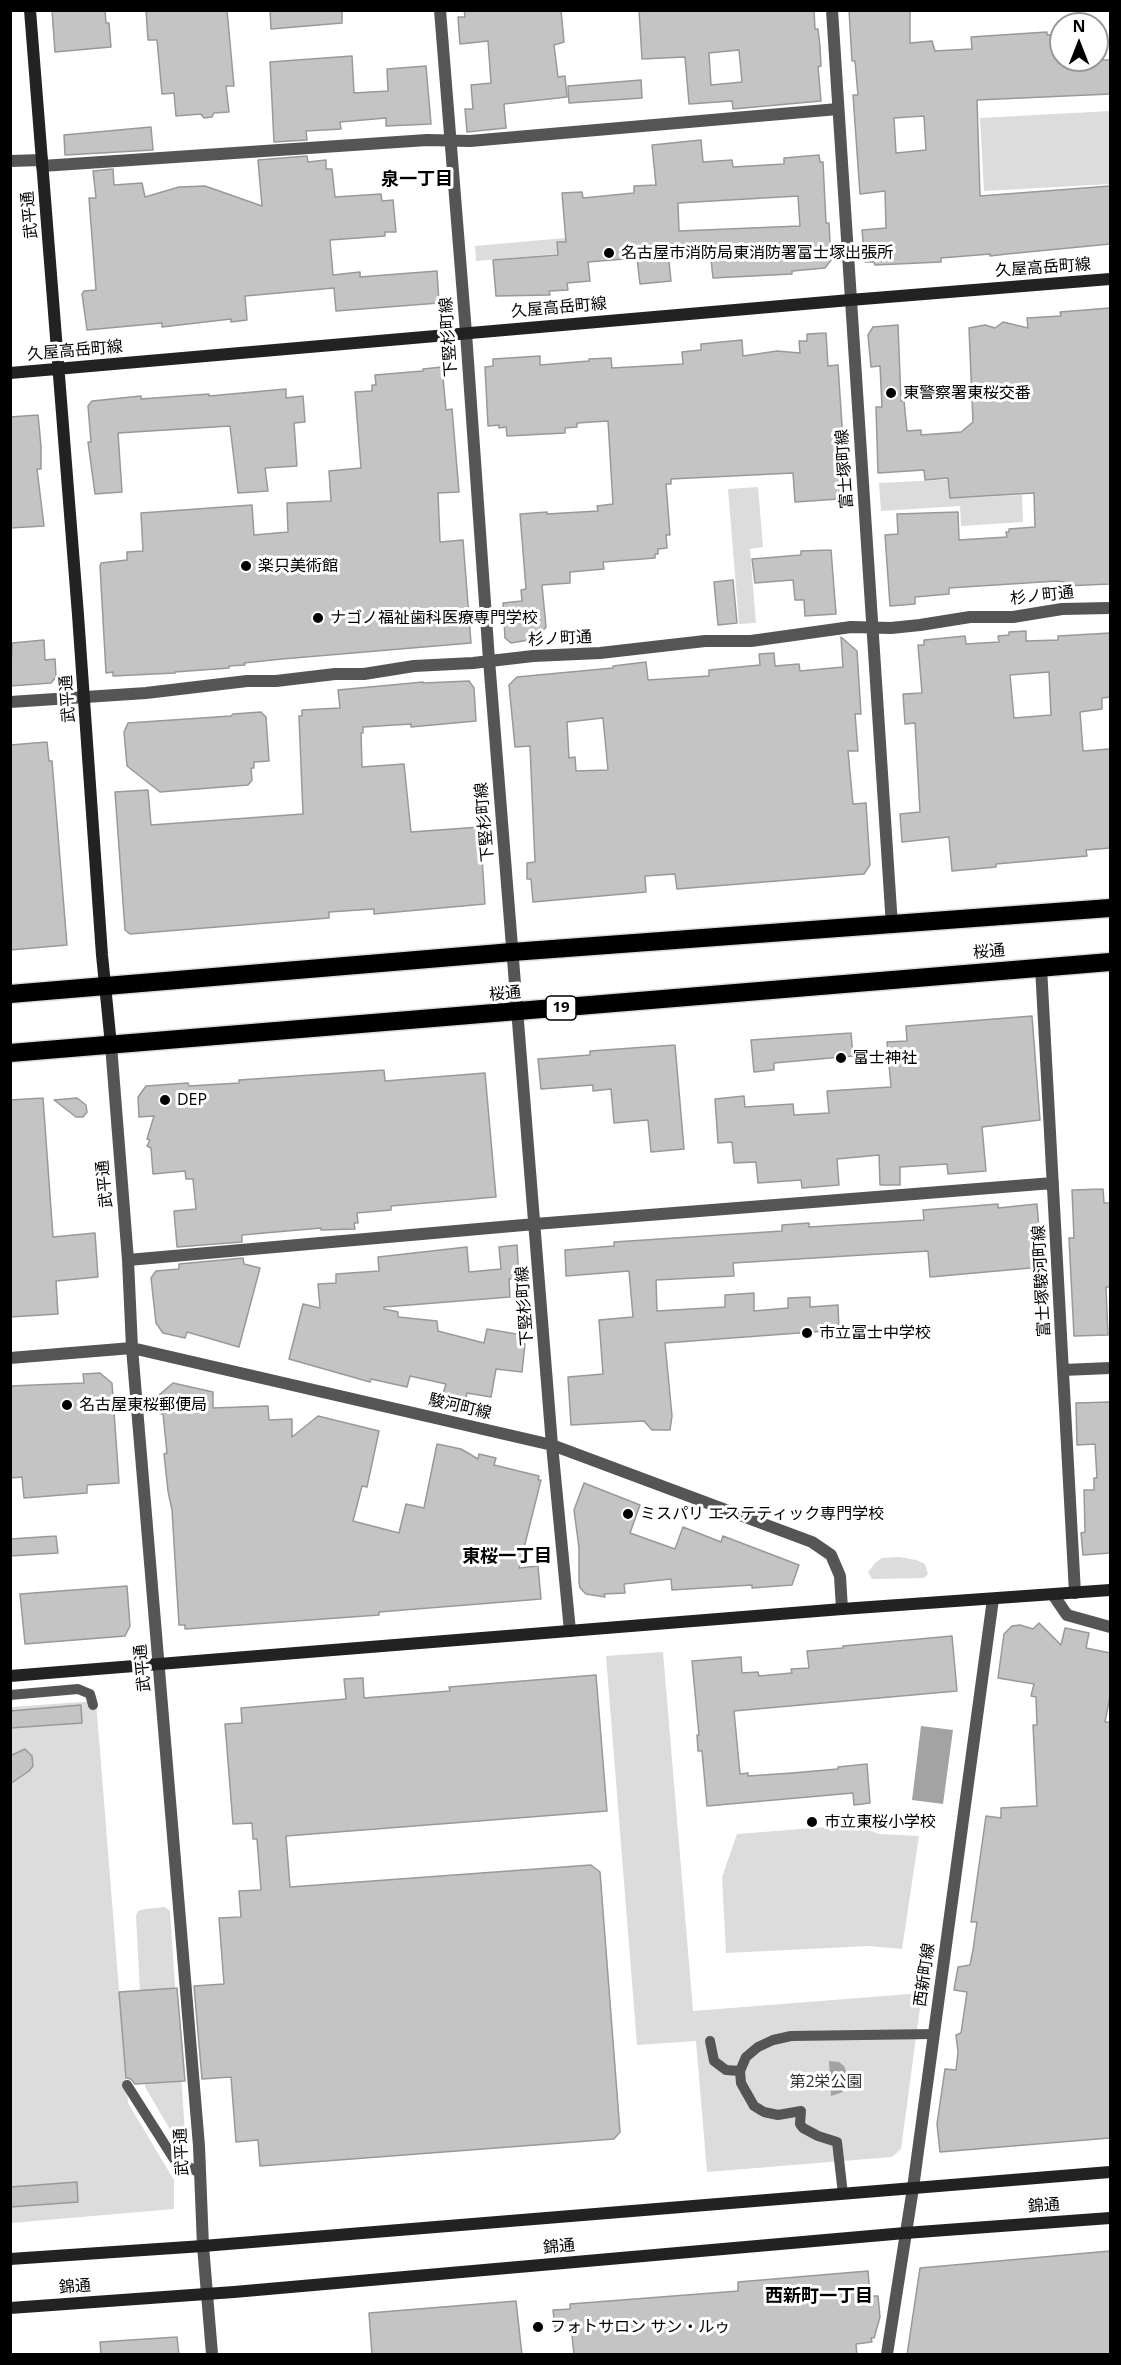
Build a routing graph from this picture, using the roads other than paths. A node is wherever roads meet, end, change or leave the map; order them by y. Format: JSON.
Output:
{"nodes":[{"id":1,"x":30,"y":10,"type":"edge"},
{"id":2,"x":440,"y":10,"type":"edge"},
{"id":3,"x":832,"y":10,"type":"edge"},
{"id":4,"x":838,"y":109,"type":"junction"},
{"id":5,"x":450,"y":140,"type":"junction"},
{"id":6,"x":10,"y":161,"type":"edge"},
{"id":7,"x":42,"y":163,"type":"junction"},
{"id":8,"x":1110,"y":279,"type":"edge"},
{"id":9,"x":850,"y":300,"type":"junction"},
{"id":10,"x":466,"y":333,"type":"junction"},
{"id":11,"x":59,"y":369,"type":"junction"},
{"id":12,"x":10,"y":373,"type":"edge"},
{"id":13,"x":1110,"y":608,"type":"edge"},
{"id":14,"x":871,"y":627,"type":"junction"},
{"id":15,"x":489,"y":660,"type":"junction"},
{"id":16,"x":84,"y":697,"type":"junction"},
{"id":17,"x":10,"y":702,"type":"edge"},
{"id":18,"x":1110,"y":908,"type":"edge"},
{"id":19,"x":891,"y":926,"type":"junction"},
{"id":20,"x":512,"y":952,"type":"junction"},
{"id":21,"x":1110,"y":962,"type":"edge"},
{"id":22,"x":1041,"y":967,"type":"junction"},
{"id":23,"x":105,"y":986,"type":"junction"},
{"id":24,"x":10,"y":994,"type":"edge"},
{"id":25,"x":517,"y":1012,"type":"junction"},
{"id":26,"x":111,"y":1045,"type":"junction"},
{"id":27,"x":10,"y":1053,"type":"edge"},
{"id":28,"x":1053,"y":1184,"type":"junction"},
{"id":29,"x":535,"y":1224,"type":"junction"},
{"id":30,"x":128,"y":1260,"type":"junction"},
{"id":31,"x":132,"y":1348,"type":"junction"},
{"id":32,"x":10,"y":1358,"type":"edge"},
{"id":33,"x":1110,"y":1368,"type":"edge"},
{"id":34,"x":1063,"y":1370,"type":"junction"},
{"id":35,"x":552,"y":1445,"type":"junction"},
{"id":36,"x":1110,"y":1590,"type":"edge"},
{"id":37,"x":1075,"y":1593,"type":"junction"},
{"id":38,"x":1054,"y":1596,"type":"junction"},
{"id":39,"x":993,"y":1599,"type":"junction"},
{"id":40,"x":842,"y":1609,"type":"junction"},
{"id":41,"x":1110,"y":1628,"type":"edge"},
{"id":42,"x":570,"y":1631,"type":"junction"},
{"id":43,"x":160,"y":1664,"type":"junction"},
{"id":44,"x":10,"y":1676,"type":"edge"},
{"id":45,"x":10,"y":1695,"type":"edge"},
{"id":46,"x":93,"y":1705,"type":"dead end"},
{"id":47,"x":934,"y":2034,"type":"junction"},
{"id":48,"x":710,"y":2041,"type":"dead end"},
{"id":49,"x":740,"y":2072,"type":"junction"},
{"id":50,"x":127,"y":2085,"type":"dead end"},
{"id":51,"x":1110,"y":2172,"type":"edge"},
{"id":52,"x":200,"y":2173,"type":"junction"},
{"id":53,"x":913,"y":2188,"type":"junction"},
{"id":54,"x":843,"y":2194,"type":"junction"},
{"id":55,"x":1110,"y":2218,"type":"edge"},
{"id":56,"x":905,"y":2233,"type":"junction"},
{"id":57,"x":203,"y":2246,"type":"junction"},
{"id":58,"x":10,"y":2259,"type":"edge"},
{"id":59,"x":208,"y":2294,"type":"junction"},
{"id":60,"x":10,"y":2308,"type":"edge"},
{"id":61,"x":212,"y":2355,"type":"edge"},
{"id":62,"x":887,"y":2355,"type":"edge"}],
"edges":[{"from":1,"to":7,"type":"street","name":"武平通"},
{"from":2,"to":5,"type":"street","name":"下竪杉町線"},
{"from":3,"to":4,"type":"street","name":"富士塚町線"},
{"from":4,"to":5,"type":"street"},
{"from":4,"to":9,"type":"street","name":"富士塚町線"},
{"from":5,"to":7,"type":"street"},
{"from":5,"to":10,"type":"street","name":"下竪杉町線"},
{"from":6,"to":7,"type":"street"},
{"from":7,"to":11,"type":"street","name":"武平通"},
{"from":8,"to":9,"type":"street","name":"久屋高岳町線"},
{"from":9,"to":10,"type":"street","name":"久屋高岳町線"},
{"from":9,"to":14,"type":"street","name":"富士塚町線"},
{"from":10,"to":11,"type":"street","name":"久屋高岳町線"},
{"from":10,"to":15,"type":"street","name":"下竪杉町線"},
{"from":11,"to":12,"type":"street","name":"久屋高岳町線"},
{"from":11,"to":16,"type":"street","name":"武平通"},
{"from":13,"to":14,"type":"street","name":"杉ノ町通"},
{"from":14,"to":15,"type":"street","name":"杉ノ町通"},
{"from":14,"to":19,"type":"street","name":"富士塚町線"},
{"from":15,"to":16,"type":"street","name":"杉ノ町通"},
{"from":15,"to":20,"type":"street","name":"下竪杉町線"},
{"from":16,"to":17,"type":"street","name":"杉ノ町通"},
{"from":16,"to":23,"type":"street","name":"武平通"},
{"from":18,"to":19,"type":"highway","name":"桜通"},
{"from":19,"to":20,"type":"highway","name":"桜通"},
{"from":20,"to":23,"type":"highway","name":"桜通"},
{"from":20,"to":25,"type":"street","name":"下竪杉町線"},
{"from":21,"to":22,"type":"highway","name":"桜通","number":"19"},
{"from":22,"to":25,"type":"highway","name":"桜通","number":"19"},
{"from":22,"to":28,"type":"street","name":"富士塚駿河町線"},
{"from":23,"to":24,"type":"highway","name":"桜通"},
{"from":23,"to":26,"type":"street","name":"武平通"},
{"from":25,"to":26,"type":"highway","name":"桜通","number":"19"},
{"from":25,"to":29,"type":"street","name":"下竪杉町線"},
{"from":26,"to":27,"type":"highway","name":"桜通","number":"19"},
{"from":26,"to":30,"type":"street","name":"武平通"},
{"from":28,"to":29,"type":"street"},
{"from":28,"to":34,"type":"street","name":"富士塚駿河町線"},
{"from":29,"to":30,"type":"street"},
{"from":29,"to":35,"type":"street","name":"下竪杉町線"},
{"from":30,"to":31,"type":"street","name":"武平通"},
{"from":31,"to":32,"type":"street","name":"駿河町線"},
{"from":31,"to":35,"type":"street","name":"駿河町線"},
{"from":31,"to":43,"type":"street","name":"武平通"},
{"from":33,"to":34,"type":"street"},
{"from":34,"to":37,"type":"street","name":"富士塚駿河町線"},
{"from":35,"to":40,"type":"street","name":"駿河町線"},
{"from":35,"to":42,"type":"street","name":"下竪杉町線"},
{"from":36,"to":37,"type":"street"},
{"from":37,"to":38,"type":"street"},
{"from":38,"to":39,"type":"street"},
{"from":38,"to":41,"type":"street"},
{"from":39,"to":40,"type":"street"},
{"from":39,"to":47,"type":"street","name":"西新町線"},
{"from":40,"to":42,"type":"street"},
{"from":42,"to":43,"type":"street"},
{"from":43,"to":44,"type":"street"},
{"from":43,"to":52,"type":"street","name":"武平通"},
{"from":45,"to":46,"type":"lane"},
{"from":47,"to":49,"type":"lane"},
{"from":47,"to":53,"type":"street","name":"西新町線"},
{"from":48,"to":49,"type":"lane"},
{"from":49,"to":54,"type":"lane"},
{"from":50,"to":52,"type":"lane"},
{"from":51,"to":53,"type":"street","name":"錦通"},
{"from":52,"to":57,"type":"street","name":"武平通"},
{"from":53,"to":54,"type":"street","name":"錦通"},
{"from":53,"to":56,"type":"street","name":"西新町線"},
{"from":54,"to":57,"type":"street","name":"錦通"},
{"from":55,"to":56,"type":"street","name":"錦通"},
{"from":56,"to":59,"type":"street","name":"錦通"},
{"from":56,"to":62,"type":"street","name":"西新町線"},
{"from":57,"to":58,"type":"street","name":"錦通"},
{"from":57,"to":59,"type":"street","name":"武平通"},
{"from":59,"to":60,"type":"street","name":"錦通"},
{"from":59,"to":61,"type":"street","name":"武平通"}]}
